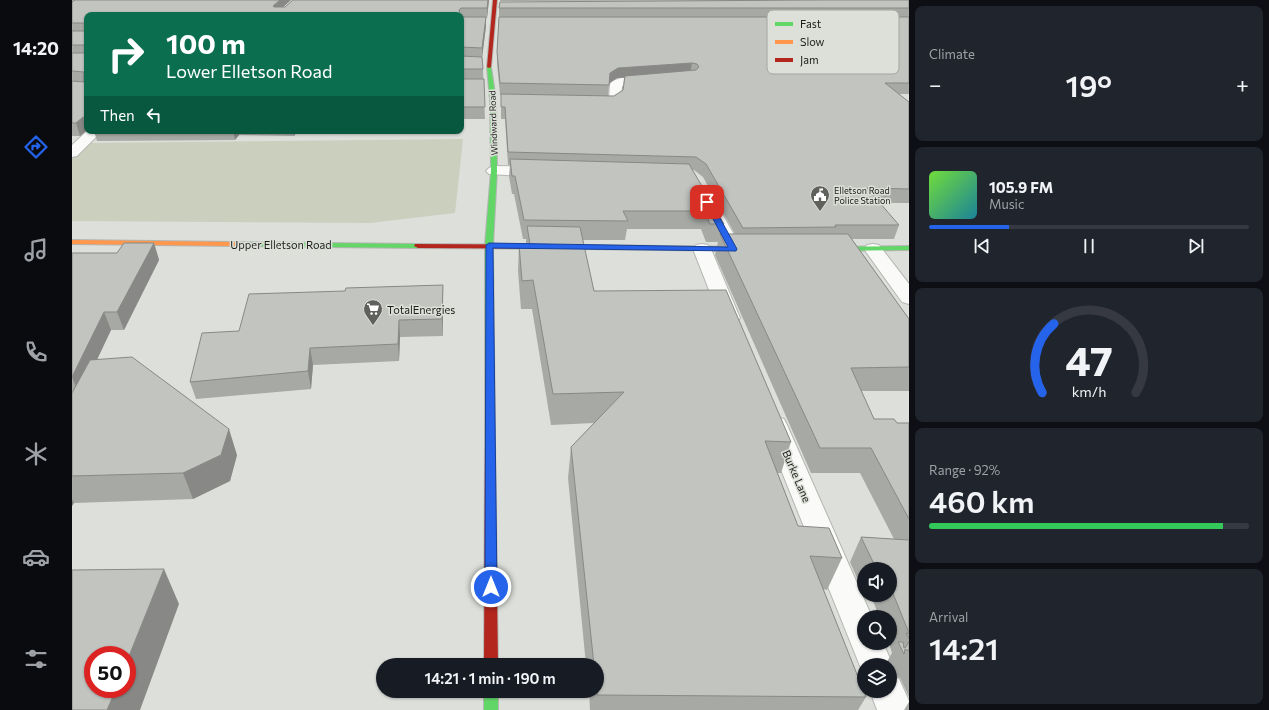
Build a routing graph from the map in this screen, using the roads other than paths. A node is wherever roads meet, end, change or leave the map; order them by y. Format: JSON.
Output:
{"nodes":[{"id":1,"x":497,"y":4,"type":"edge"},
{"id":2,"x":481,"y":22,"type":"edge"},
{"id":3,"x":498,"y":22,"type":"junction"},
{"id":4,"x":475,"y":62,"type":"edge"},
{"id":5,"x":489,"y":63,"type":"junction"},
{"id":6,"x":667,"y":79,"type":"edge"},
{"id":7,"x":476,"y":85,"type":"edge"},
{"id":8,"x":492,"y":85,"type":"junction"},
{"id":9,"x":493,"y":100,"type":"junction"},
{"id":10,"x":508,"y":100,"type":"edge"},
{"id":11,"x":583,"y":102,"type":"edge"},
{"id":12,"x":91,"y":134,"type":"edge"},
{"id":13,"x":75,"y":147,"type":"edge"},
{"id":14,"x":494,"y":171,"type":"junction"},
{"id":15,"x":550,"y":172,"type":"edge"},
{"id":16,"x":701,"y":191,"type":"edge"},
{"id":17,"x":72,"y":242,"type":"edge"},
{"id":18,"x":489,"y":245,"type":"junction"},
{"id":19,"x":909,"y":248,"type":"edge"},
{"id":20,"x":733,"y":249,"type":"junction"},
{"id":21,"x":756,"y":249,"type":"edge"},
{"id":22,"x":818,"y":249,"type":"edge"},
{"id":23,"x":873,"y":249,"type":"junction"},
{"id":24,"x":702,"y":250,"type":"junction"},
{"id":25,"x":909,"y":298,"type":"edge"},
{"id":26,"x":738,"y":337,"type":"edge"},
{"id":27,"x":766,"y":403,"type":"edge"},
{"id":28,"x":857,"y":619,"type":"edge"},
{"id":29,"x":491,"y":658,"type":"edge"},
{"id":30,"x":491,"y":698,"type":"edge"},
{"id":31,"x":890,"y":698,"type":"edge"},
{"id":32,"x":491,"y":710,"type":"edge"},
{"id":33,"x":895,"y":710,"type":"edge"}],
"edges":[{"from":1,"to":3,"type":"main road","name":"Windward Road"},
{"from":2,"to":3,"type":"street"},
{"from":3,"to":5,"type":"main road","name":"Windward Road"},
{"from":4,"to":5,"type":"street"},
{"from":5,"to":8,"type":"main road","name":"Windward Road"},
{"from":6,"to":11,"type":"street"},
{"from":7,"to":8,"type":"street"},
{"from":8,"to":9,"type":"main road","name":"Windward Road"},
{"from":9,"to":10,"type":"street"},
{"from":9,"to":14,"type":"main road","name":"Windward Road"},
{"from":12,"to":13,"type":"street"},
{"from":14,"to":15,"type":"street"},
{"from":14,"to":18,"type":"main road","name":"Windward Road"},
{"from":16,"to":20,"type":"street"},
{"from":17,"to":18,"type":"main road","name":"Upper Elletson Road"},
{"from":18,"to":24,"type":"main road","name":"Upper Elletson Road"},
{"from":18,"to":29,"type":"main road","name":"Windward Road"},
{"from":19,"to":23,"type":"main road"},
{"from":20,"to":21,"type":"main road","name":"Upper Elletson Road"},
{"from":20,"to":24,"type":"main road","name":"Upper Elletson Road"},
{"from":22,"to":23,"type":"main road"},
{"from":23,"to":25,"type":"street"},
{"from":24,"to":26,"type":"street"},
{"from":27,"to":28,"type":"street","name":"Burke Lane"},
{"from":30,"to":32,"type":"main road"},
{"from":31,"to":33,"type":"street"}]}
